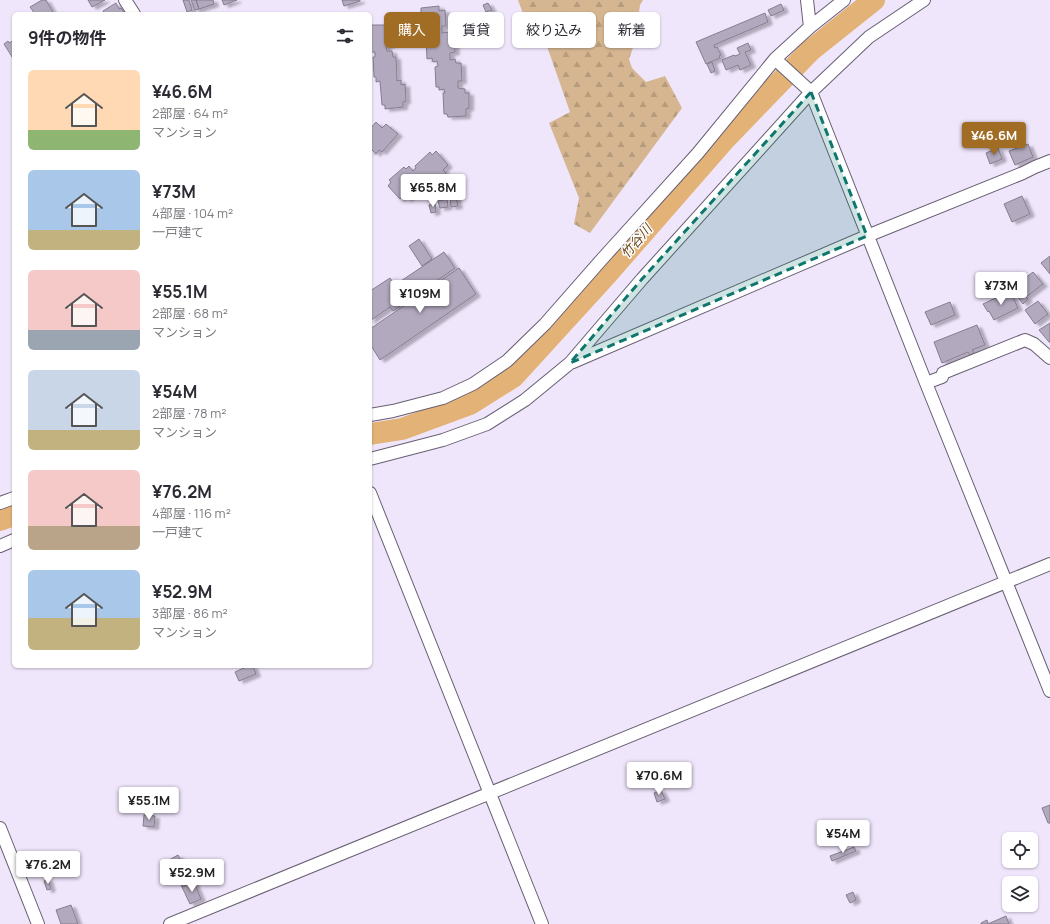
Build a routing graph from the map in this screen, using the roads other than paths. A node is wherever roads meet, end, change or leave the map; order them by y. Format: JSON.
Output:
{"nodes":[{"id":1,"x":126,"y":0,"type":"edge"},
{"id":2,"x":807,"y":0,"type":"edge"},
{"id":3,"x":844,"y":0,"type":"edge"},
{"id":4,"x":924,"y":0,"type":"edge"},
{"id":5,"x":133,"y":12,"type":"edge"},
{"id":6,"x":810,"y":27,"type":"junction"},
{"id":7,"x":777,"y":61,"type":"junction"},
{"id":8,"x":811,"y":92,"type":"junction"},
{"id":9,"x":1050,"y":160,"type":"edge"},
{"id":10,"x":867,"y":236,"type":"junction"},
{"id":11,"x":1050,"y":358,"type":"edge"},
{"id":12,"x":570,"y":363,"type":"junction"},
{"id":13,"x":926,"y":384,"type":"junction"},
{"id":14,"x":372,"y":415,"type":"edge"},
{"id":15,"x":372,"y":458,"type":"edge"},
{"id":16,"x":372,"y":498,"type":"edge"},
{"id":17,"x":12,"y":499,"type":"edge"},
{"id":18,"x":0,"y":504,"type":"edge"},
{"id":19,"x":12,"y":541,"type":"edge"},
{"id":20,"x":0,"y":546,"type":"edge"},
{"id":21,"x":1050,"y":564,"type":"edge"},
{"id":22,"x":1006,"y":582,"type":"junction"},
{"id":23,"x":1050,"y":692,"type":"edge"},
{"id":24,"x":490,"y":794,"type":"junction"},
{"id":25,"x":0,"y":828,"type":"edge"},
{"id":26,"x":38,"y":924,"type":"edge"},
{"id":27,"x":170,"y":924,"type":"edge"},
{"id":28,"x":542,"y":924,"type":"edge"}],
"edges":[{"from":1,"to":5,"type":"street"},
{"from":2,"to":6,"type":"street"},
{"from":3,"to":6,"type":"street"},
{"from":4,"to":8,"type":"street"},
{"from":6,"to":7,"type":"street"},
{"from":7,"to":8,"type":"street"},
{"from":7,"to":14,"type":"street"},
{"from":8,"to":10,"type":"street"},
{"from":8,"to":12,"type":"street"},
{"from":9,"to":10,"type":"street"},
{"from":10,"to":12,"type":"street"},
{"from":10,"to":13,"type":"street"},
{"from":11,"to":13,"type":"street"},
{"from":12,"to":15,"type":"street"},
{"from":13,"to":22,"type":"street"},
{"from":16,"to":24,"type":"street"},
{"from":17,"to":18,"type":"street"},
{"from":19,"to":20,"type":"street"},
{"from":21,"to":22,"type":"street"},
{"from":22,"to":23,"type":"street"},
{"from":22,"to":24,"type":"street"},
{"from":24,"to":27,"type":"street"},
{"from":24,"to":28,"type":"street"},
{"from":25,"to":26,"type":"street"}]}
